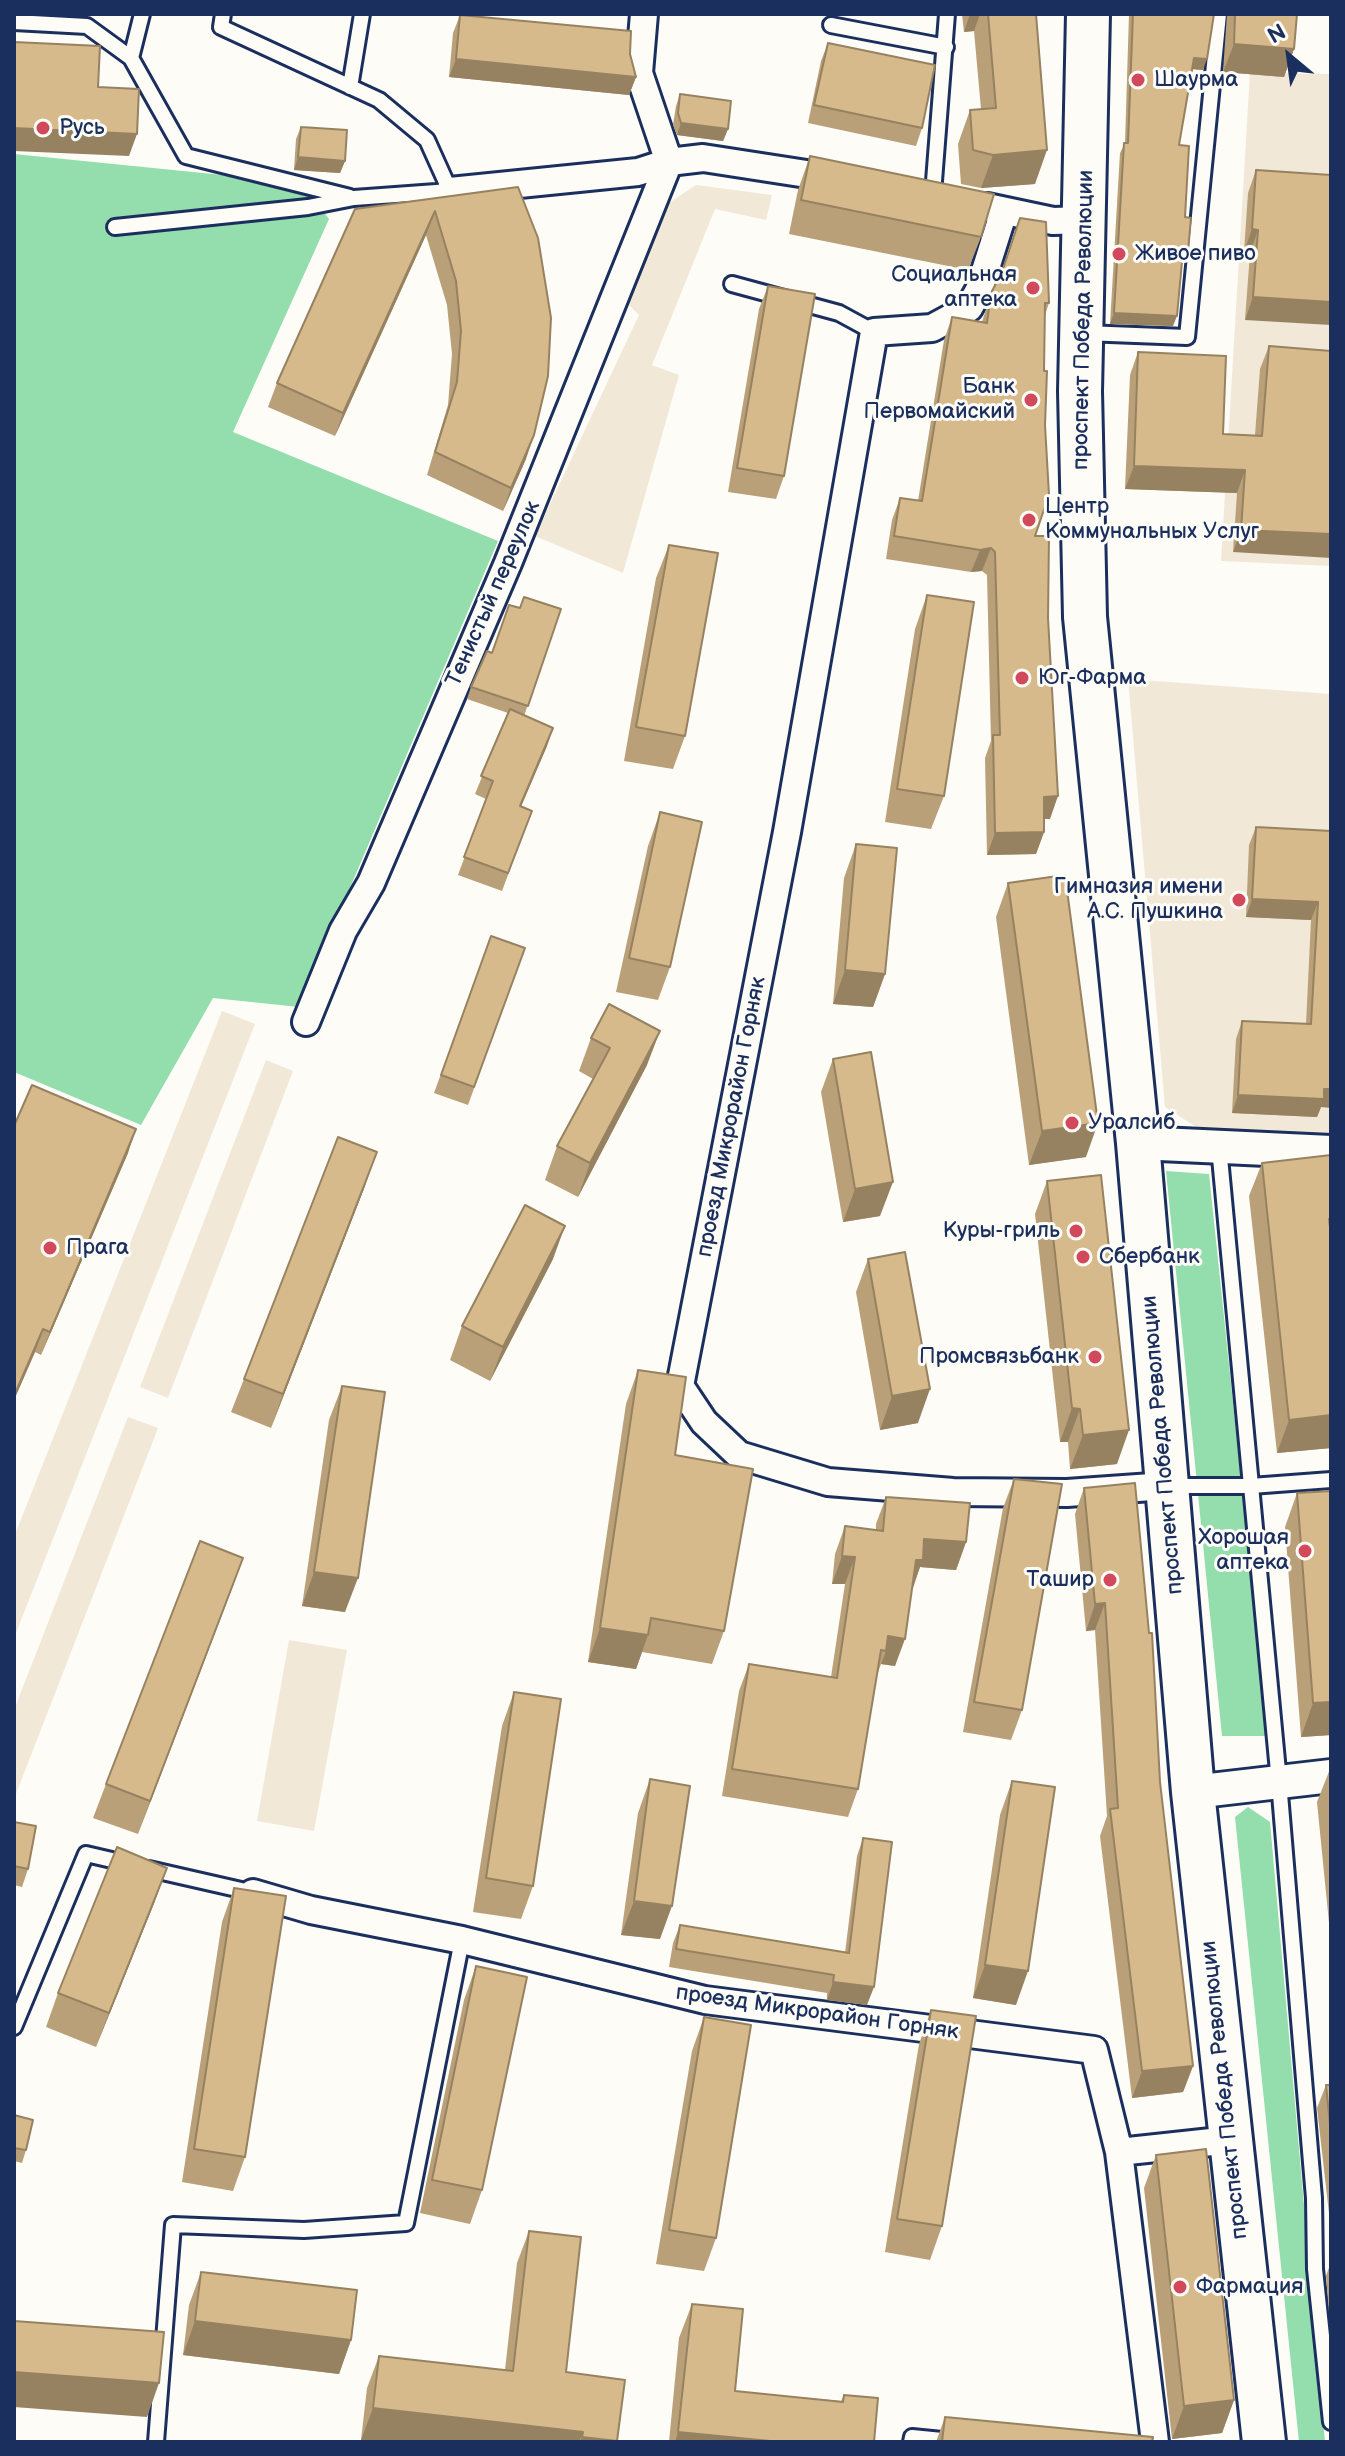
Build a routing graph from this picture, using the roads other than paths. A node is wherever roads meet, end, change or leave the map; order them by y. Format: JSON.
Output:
{"nodes":[{"id":1,"x":142,"y":14,"type":"edge"},
{"id":2,"x":223,"y":14,"type":"edge"},
{"id":3,"x":362,"y":14,"type":"edge"},
{"id":4,"x":644,"y":14,"type":"edge"},
{"id":5,"x":947,"y":14,"type":"edge"},
{"id":6,"x":1088,"y":14,"type":"edge"},
{"id":7,"x":1219,"y":14,"type":"edge"},
{"id":8,"x":14,"y":22,"type":"edge"},
{"id":9,"x":831,"y":25,"type":"dead end"},
{"id":10,"x":946,"y":47,"type":"junction"},
{"id":11,"x":131,"y":58,"type":"junction"},
{"id":12,"x":350,"y":87,"type":"junction"},
{"id":13,"x":669,"y":162,"type":"junction"},
{"id":14,"x":857,"y":182,"type":"edge"},
{"id":15,"x":903,"y":189,"type":"edge"},
{"id":16,"x":450,"y":191,"type":"junction"},
{"id":17,"x":933,"y":194,"type":"junction"},
{"id":18,"x":354,"y":198,"type":"junction"},
{"id":19,"x":1004,"y":211,"type":"junction"},
{"id":20,"x":1086,"y":220,"type":"junction"},
{"id":21,"x":115,"y":227,"type":"dead end"},
{"id":22,"x":732,"y":284,"type":"dead end"},
{"id":23,"x":874,"y":332,"type":"junction"},
{"id":24,"x":1082,"y":332,"type":"junction"},
{"id":25,"x":306,"y":1022,"type":"dead end"},
{"id":26,"x":1138,"y":1143,"type":"junction"},
{"id":27,"x":1219,"y":1147,"type":"junction"},
{"id":28,"x":1331,"y":1152,"type":"edge"},
{"id":29,"x":1331,"y":1480,"type":"edge"},
{"id":30,"x":1166,"y":1486,"type":"junction"},
{"id":31,"x":1251,"y":1486,"type":"junction"},
{"id":32,"x":1331,"y":1776,"type":"edge"},
{"id":33,"x":1279,"y":1782,"type":"junction"},
{"id":34,"x":1193,"y":1792,"type":"junction"},
{"id":35,"x":253,"y":1893,"type":"joint"},
{"id":36,"x":462,"y":1940,"type":"junction"},
{"id":37,"x":14,"y":2027,"type":"edge"},
{"id":38,"x":1230,"y":2140,"type":"junction"},
{"id":39,"x":1119,"y":2152,"type":"junction"},
{"id":40,"x":1331,"y":2422,"type":"edge"},
{"id":41,"x":156,"y":2442,"type":"edge"},
{"id":42,"x":911,"y":2442,"type":"edge"},
{"id":43,"x":962,"y":2442,"type":"edge"},
{"id":44,"x":1155,"y":2442,"type":"edge"},
{"id":45,"x":1264,"y":2442,"type":"edge"}],
"edges":[{"from":1,"to":11,"type":"lane"},
{"from":2,"to":12,"type":"lane"},
{"from":3,"to":12,"type":"lane"},
{"from":4,"to":13,"type":"street"},
{"from":5,"to":10,"type":"lane"},
{"from":6,"to":20,"type":"main road","name":"проспект Победа Революции"},
{"from":7,"to":24,"type":"lane"},
{"from":8,"to":11,"type":"lane"},
{"from":9,"to":10,"type":"lane"},
{"from":10,"to":17,"type":"lane"},
{"from":11,"to":18,"type":"lane"},
{"from":12,"to":16,"type":"lane"},
{"from":13,"to":14,"type":"street"},
{"from":13,"to":16,"type":"street"},
{"from":13,"to":25,"type":"street","name":"Тенистый переулок"},
{"from":15,"to":17,"type":"street"},
{"from":16,"to":18,"type":"lane"},
{"from":17,"to":19,"type":"street"},
{"from":18,"to":21,"type":"lane"},
{"from":19,"to":20,"type":"street"},
{"from":19,"to":23,"type":"street"},
{"from":20,"to":24,"type":"main road","name":"проспект Победа Революции"},
{"from":22,"to":23,"type":"lane"},
{"from":23,"to":30,"type":"street","name":"проезд Микрорайон Горняк"},
{"from":24,"to":26,"type":"main road","name":"проспект Победа Революции"},
{"from":26,"to":27,"type":"street"},
{"from":26,"to":30,"type":"main road","name":"проспект Победа Революции"},
{"from":27,"to":28,"type":"street"},
{"from":27,"to":31,"type":"lane"},
{"from":29,"to":31,"type":"lane"},
{"from":30,"to":31,"type":"lane"},
{"from":30,"to":34,"type":"main road","name":"проспект Победа Революции"},
{"from":31,"to":33,"type":"lane"},
{"from":32,"to":33,"type":"street"},
{"from":33,"to":34,"type":"street"},
{"from":33,"to":40,"type":"lane"},
{"from":34,"to":38,"type":"main road","name":"проспект Победа Революции"},
{"from":35,"to":36,"type":"street","name":"проезд Микрорайон Горняк"},
{"from":35,"to":37,"type":"lane"},
{"from":36,"to":39,"type":"street","name":"проезд Микрорайон Горняк"},
{"from":36,"to":41,"type":"lane"},
{"from":38,"to":39,"type":"street"},
{"from":38,"to":45,"type":"main road","name":"проспект Победа Революции"},
{"from":39,"to":44,"type":"street","name":"проезд Микрорайон Горняк"},
{"from":42,"to":43,"type":"lane"}]}
